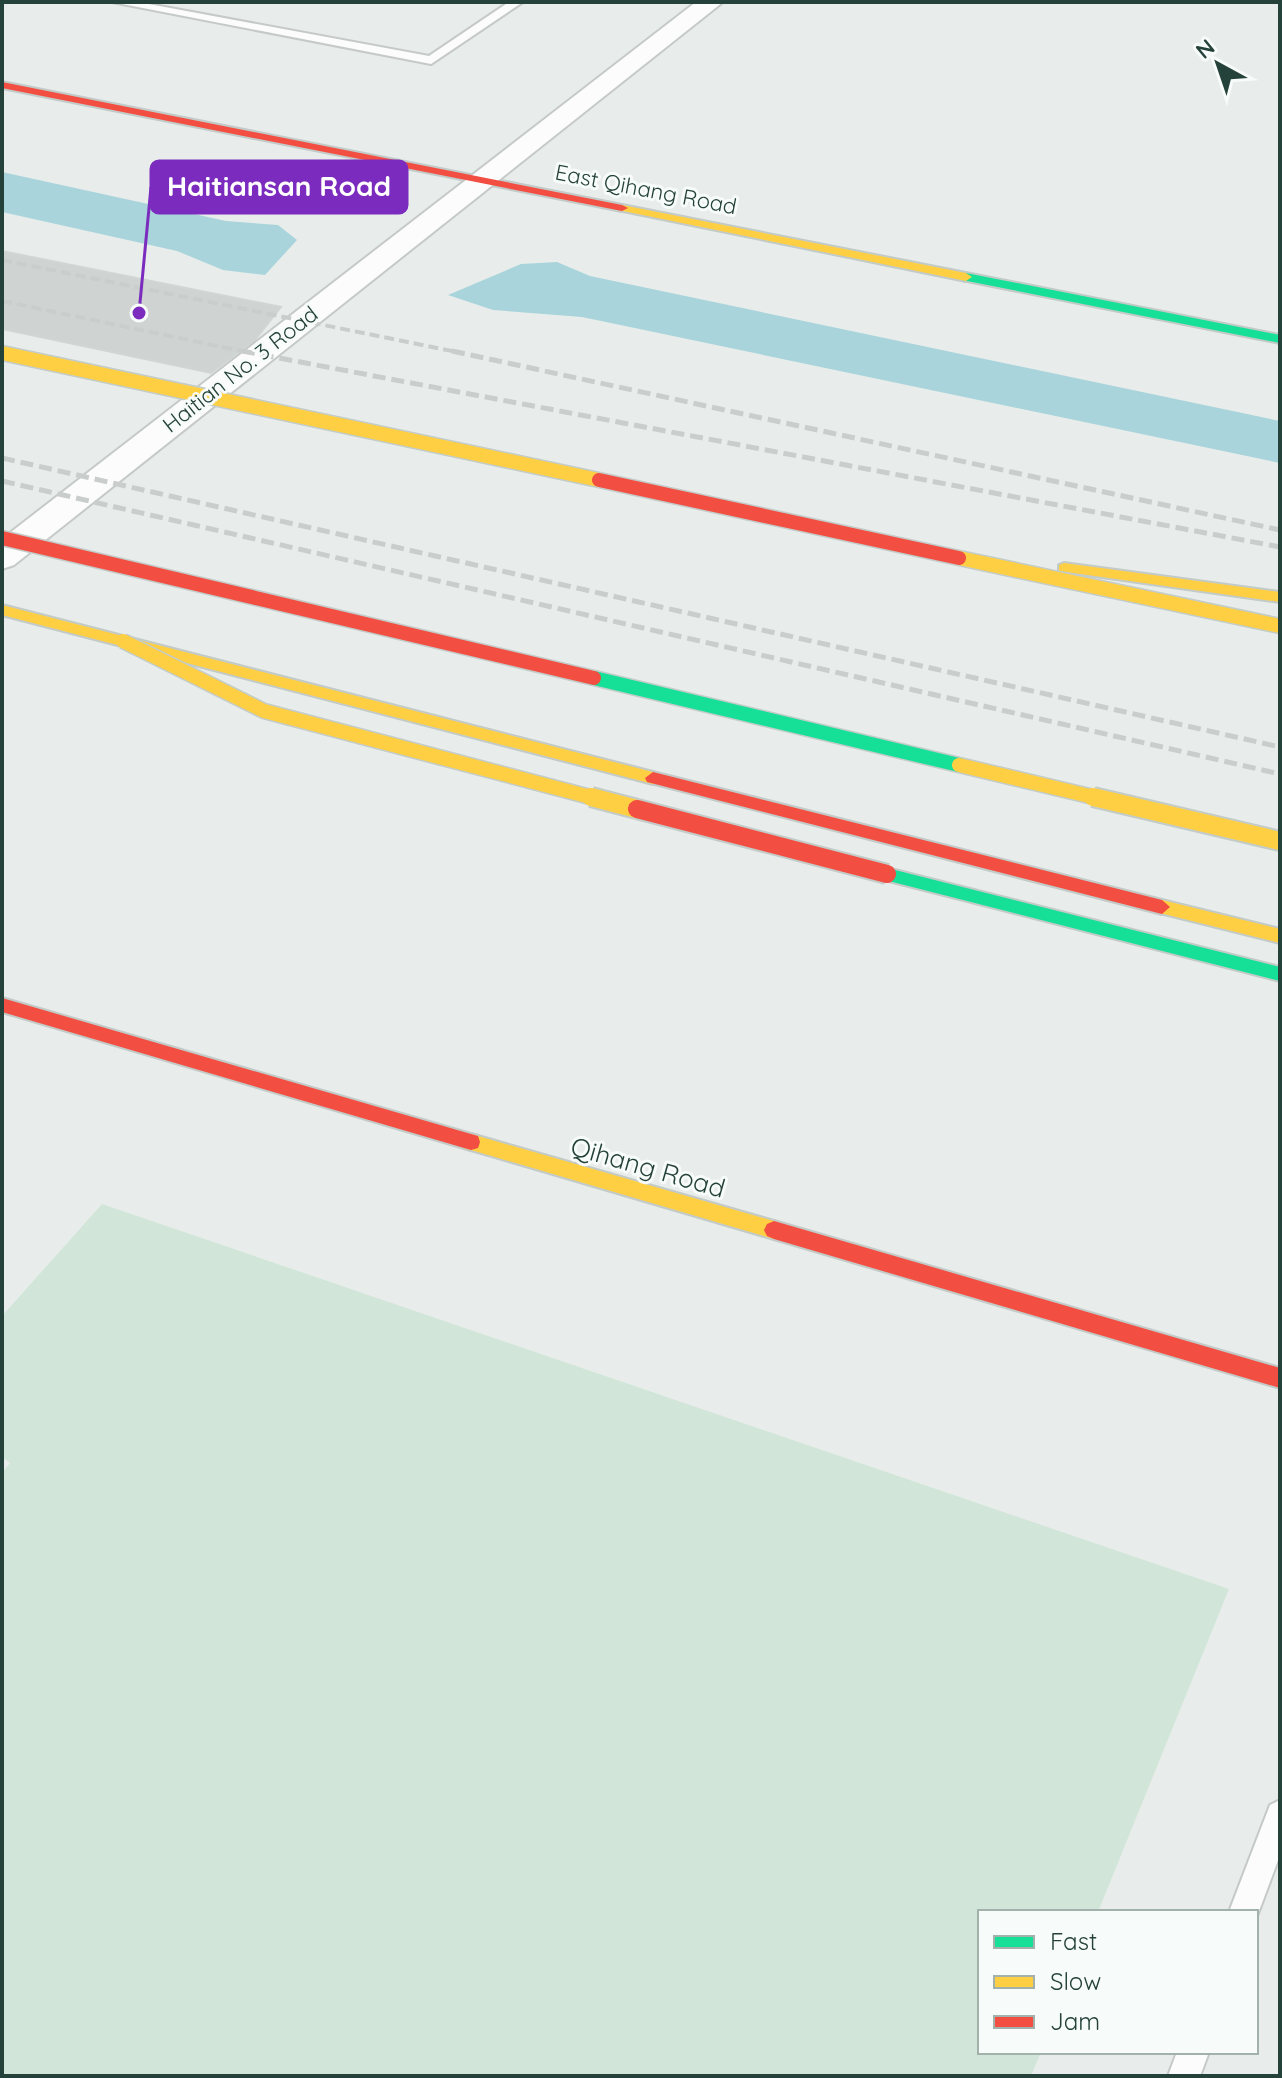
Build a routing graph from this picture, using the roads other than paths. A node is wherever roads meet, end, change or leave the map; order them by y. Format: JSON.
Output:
{"nodes":[{"id":1,"x":118,"y":2,"type":"edge"},
{"id":2,"x":517,"y":2,"type":"edge"},
{"id":3,"x":711,"y":2,"type":"edge"},
{"id":4,"x":2,"y":85,"type":"edge"},
{"id":5,"x":479,"y":180,"type":"junction"},
{"id":6,"x":1280,"y":339,"type":"edge"},
{"id":7,"x":2,"y":353,"type":"edge"},
{"id":8,"x":2,"y":538,"type":"edge"},
{"id":9,"x":947,"y":555,"type":"junction"},
{"id":10,"x":2,"y":557,"type":"edge"},
{"id":11,"x":1280,"y":597,"type":"edge"},
{"id":12,"x":2,"y":610,"type":"edge"},
{"id":13,"x":1280,"y":626,"type":"edge"},
{"id":14,"x":123,"y":641,"type":"junction"},
{"id":15,"x":1280,"y":841,"type":"edge"},
{"id":16,"x":1280,"y":936,"type":"edge"},
{"id":17,"x":1280,"y":974,"type":"edge"},
{"id":18,"x":2,"y":1005,"type":"edge"},
{"id":19,"x":1280,"y":1378,"type":"edge"},
{"id":20,"x":1280,"y":1815,"type":"edge"},
{"id":21,"x":1245,"y":1910,"type":"edge"},
{"id":22,"x":1192,"y":2054,"type":"edge"},
{"id":23,"x":1184,"y":2076,"type":"edge"}],
"edges":[{"from":1,"to":2,"type":"lane"},
{"from":3,"to":5,"type":"street","name":"Haitian No. 3 Road"},
{"from":4,"to":5,"type":"main road","name":"East Qihang Road"},
{"from":5,"to":6,"type":"main road","name":"East Qihang Road"},
{"from":5,"to":10,"type":"street","name":"Haitian No. 3 Road"},
{"from":7,"to":9,"type":"main road","bridge":true},
{"from":8,"to":15,"type":"main road","bridge":true},
{"from":9,"to":11,"type":"main road","bridge":true},
{"from":9,"to":13,"type":"main road","bridge":true},
{"from":12,"to":14,"type":"main road"},
{"from":14,"to":16,"type":"main road","bridge":true},
{"from":14,"to":17,"type":"main road","bridge":true},
{"from":18,"to":19,"type":"main road","name":"Qihang Road"},
{"from":20,"to":21,"type":"lane"},
{"from":22,"to":23,"type":"lane"}]}
